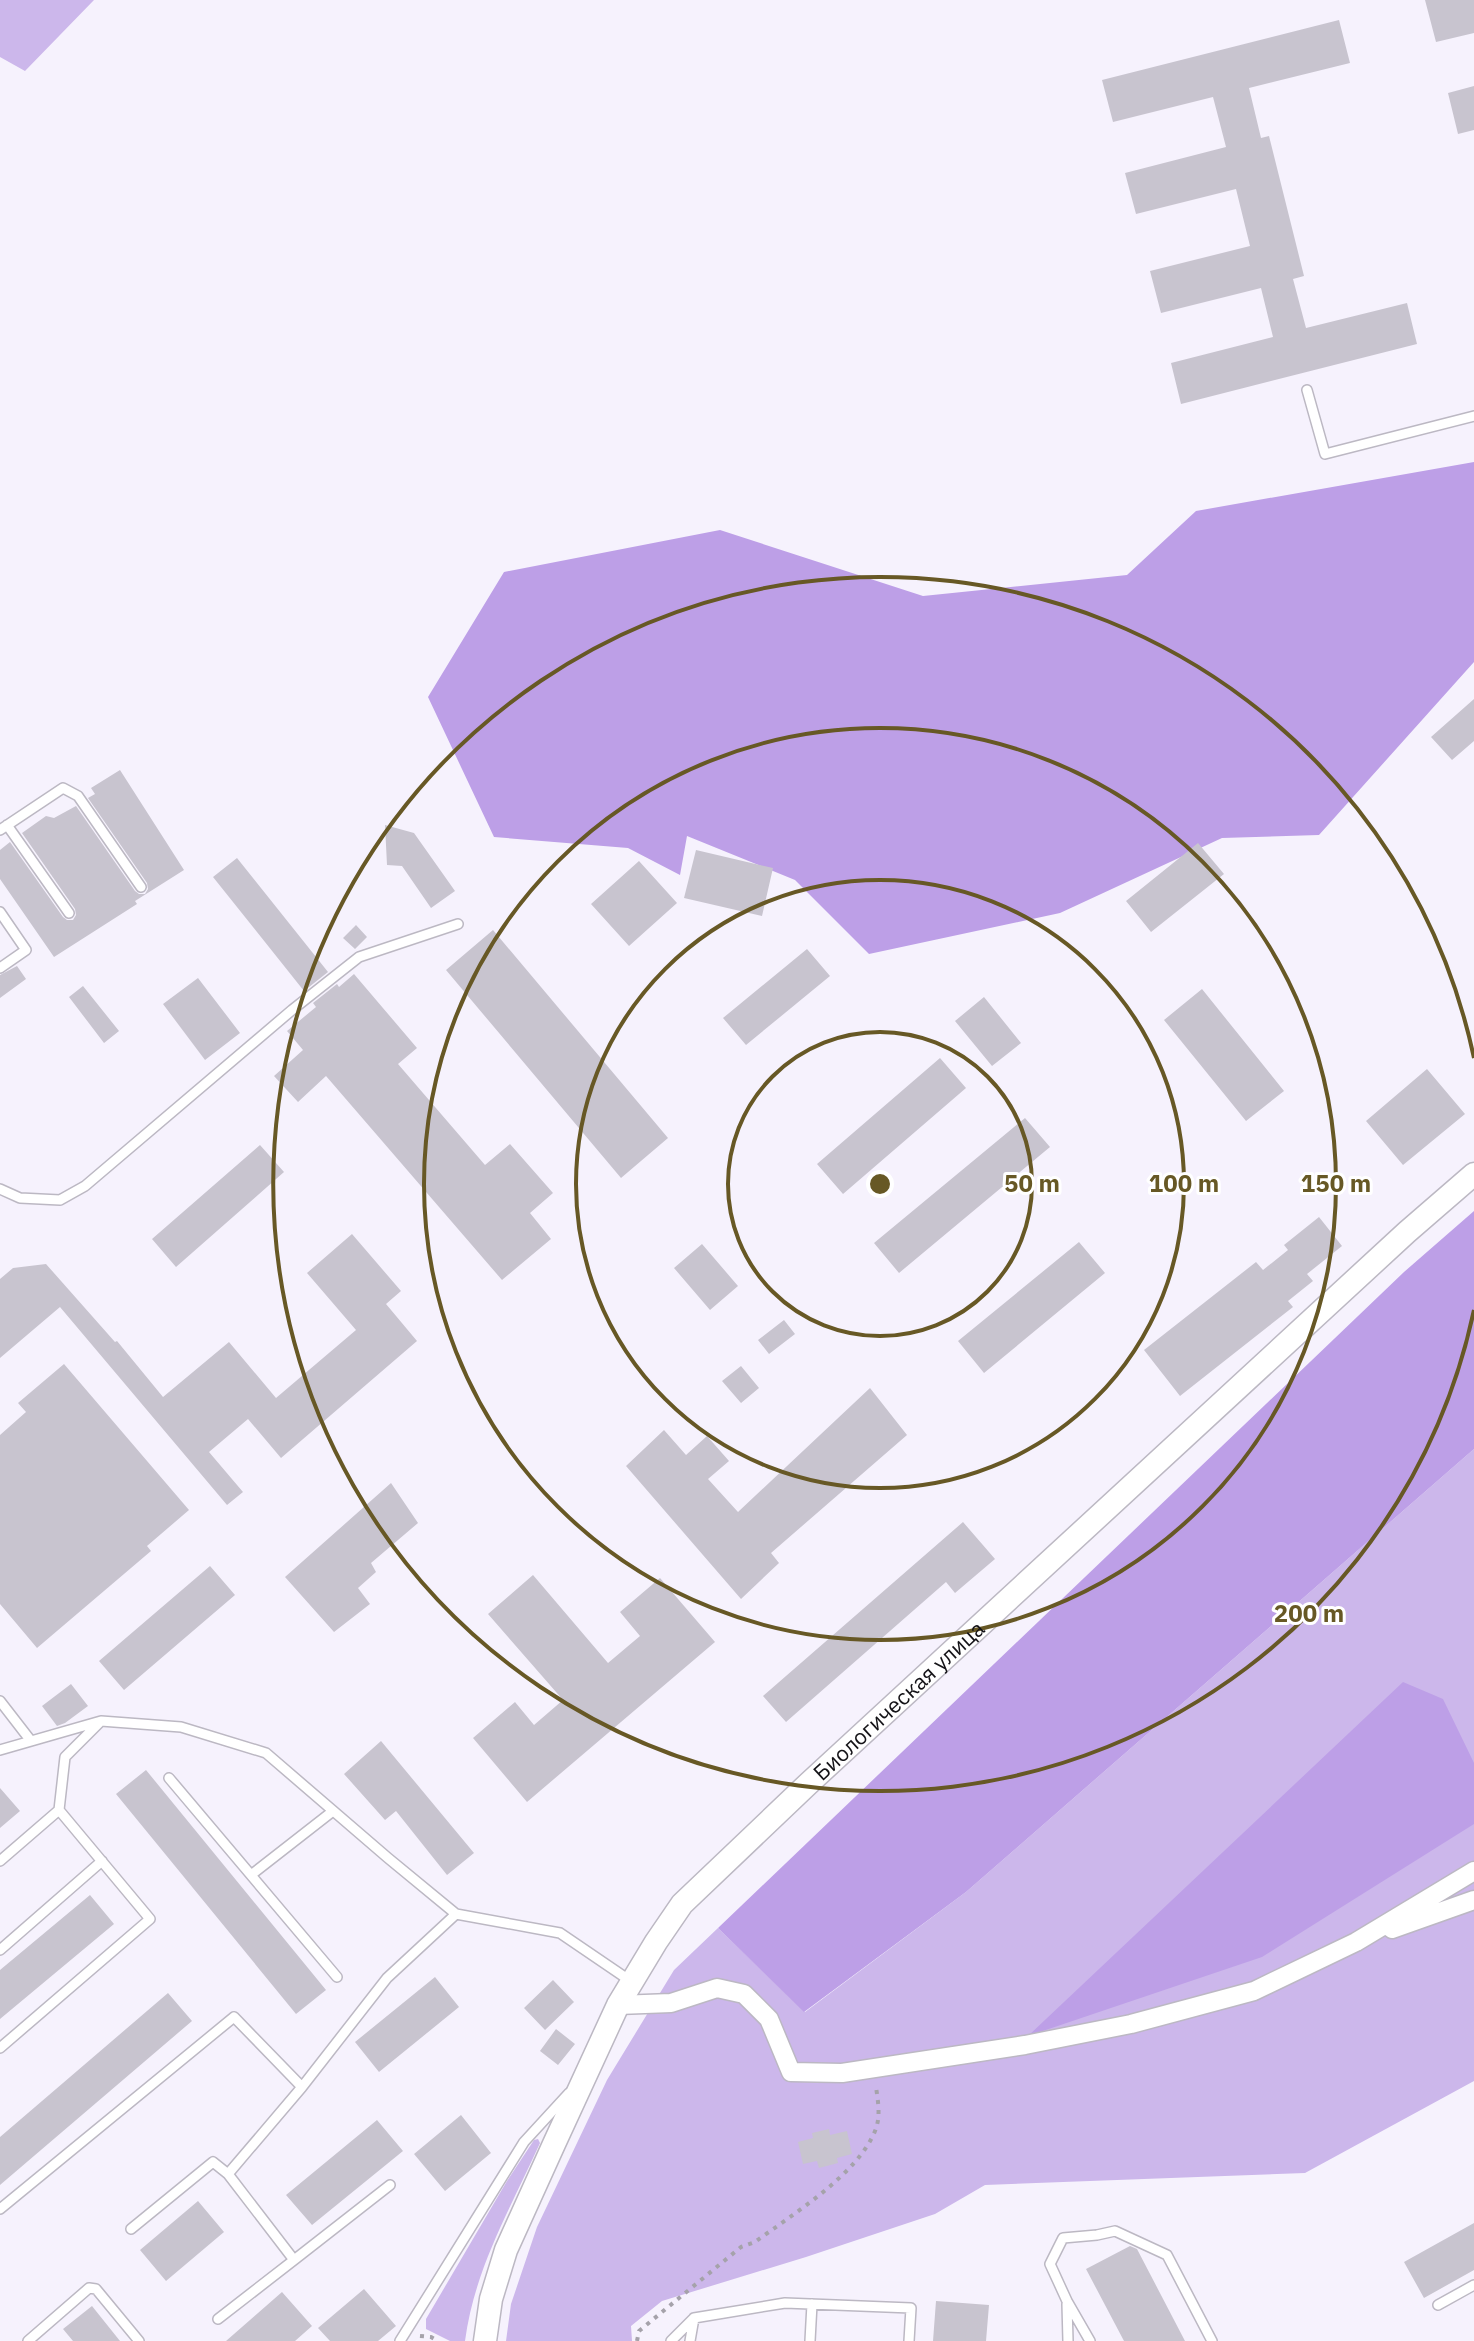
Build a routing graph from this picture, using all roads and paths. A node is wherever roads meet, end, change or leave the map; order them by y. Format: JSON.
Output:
{"nodes":[{"id":1,"x":1307,"y":390,"type":"dead end"},
{"id":2,"x":1474,"y":416,"type":"edge"},
{"id":3,"x":4,"y":827,"type":"edge"},
{"id":4,"x":141,"y":887,"type":"dead end"},
{"id":5,"x":0,"y":912,"type":"edge"},
{"id":6,"x":69,"y":913,"type":"dead end"},
{"id":7,"x":458,"y":924,"type":"dead end"},
{"id":8,"x":0,"y":968,"type":"edge"},
{"id":9,"x":1474,"y":1174,"type":"edge"},
{"id":10,"x":0,"y":1189,"type":"edge"},
{"id":11,"x":0,"y":1701,"type":"edge"},
{"id":12,"x":101,"y":1721,"type":"junction"},
{"id":13,"x":31,"y":1741,"type":"junction"},
{"id":14,"x":0,"y":1750,"type":"edge"},
{"id":15,"x":169,"y":1778,"type":"dead end"},
{"id":16,"x":59,"y":1810,"type":"junction"},
{"id":17,"x":333,"y":1811,"type":"junction"},
{"id":18,"x":0,"y":1861,"type":"edge"},
{"id":19,"x":102,"y":1861,"type":"junction"},
{"id":20,"x":1474,"y":1871,"type":"edge"},
{"id":21,"x":251,"y":1875,"type":"junction"},
{"id":22,"x":1474,"y":1900,"type":"edge"},
{"id":23,"x":456,"y":1914,"type":"junction"},
{"id":24,"x":1356,"y":1942,"type":"junction"},
{"id":25,"x":0,"y":1950,"type":"edge"},
{"id":26,"x":337,"y":1977,"type":"dead end"},
{"id":27,"x":632,"y":1982,"type":"junction"},
{"id":28,"x":618,"y":2005,"type":"junction"},
{"id":29,"x":0,"y":2048,"type":"edge"},
{"id":30,"x":874,"y":2069,"type":"junction"},
{"id":31,"x":585,"y":2075,"type":"junction"},
{"id":32,"x":302,"y":2087,"type":"junction"},
{"id":33,"x":228,"y":2174,"type":"junction"},
{"id":34,"x":390,"y":2185,"type":"dead end"},
{"id":35,"x":0,"y":2209,"type":"edge"},
{"id":36,"x":131,"y":2229,"type":"dead end"},
{"id":37,"x":294,"y":2260,"type":"junction"},
{"id":38,"x":1474,"y":2285,"type":"edge"},
{"id":39,"x":1067,"y":2301,"type":"junction"},
{"id":40,"x":812,"y":2304,"type":"junction"},
{"id":41,"x":1438,"y":2305,"type":"dead end"},
{"id":42,"x":694,"y":2318,"type":"junction"},
{"id":43,"x":218,"y":2319,"type":"dead end"},
{"id":44,"x":28,"y":2341,"type":"edge"},
{"id":45,"x":139,"y":2341,"type":"edge"},
{"id":46,"x":400,"y":2341,"type":"edge"},
{"id":47,"x":485,"y":2341,"type":"edge"},
{"id":48,"x":637,"y":2341,"type":"edge"},
{"id":49,"x":671,"y":2341,"type":"edge"},
{"id":50,"x":690,"y":2341,"type":"edge"},
{"id":51,"x":810,"y":2341,"type":"edge"},
{"id":52,"x":909,"y":2341,"type":"edge"},
{"id":53,"x":1068,"y":2341,"type":"edge"},
{"id":54,"x":1090,"y":2341,"type":"edge"},
{"id":55,"x":1212,"y":2341,"type":"edge"}],
"edges":[{"from":1,"to":2,"type":"lane"},
{"from":3,"to":4,"type":"lane"},
{"from":3,"to":6,"type":"lane"},
{"from":5,"to":8,"type":"lane"},
{"from":7,"to":10,"type":"lane"},
{"from":9,"to":27,"type":"street","name":"Биологическая улица"},
{"from":11,"to":13,"type":"lane"},
{"from":12,"to":13,"type":"lane"},
{"from":12,"to":16,"type":"lane"},
{"from":12,"to":17,"type":"lane"},
{"from":13,"to":14,"type":"lane"},
{"from":15,"to":21,"type":"lane"},
{"from":16,"to":18,"type":"lane"},
{"from":16,"to":19,"type":"lane"},
{"from":17,"to":21,"type":"lane"},
{"from":17,"to":23,"type":"lane"},
{"from":19,"to":25,"type":"lane"},
{"from":19,"to":29,"type":"lane"},
{"from":20,"to":24,"type":"street"},
{"from":21,"to":26,"type":"lane"},
{"from":22,"to":24,"type":"street"},
{"from":23,"to":27,"type":"lane"},
{"from":23,"to":32,"type":"lane"},
{"from":24,"to":30,"type":"street"},
{"from":27,"to":28,"type":"street","name":"Биологическая улица"},
{"from":28,"to":30,"type":"street"},
{"from":28,"to":31,"type":"street","name":"Биологическая улица"},
{"from":30,"to":48,"type":"path"},
{"from":31,"to":46,"type":"lane"},
{"from":31,"to":47,"type":"street","name":"Биологическая улица"},
{"from":32,"to":33,"type":"lane"},
{"from":32,"to":35,"type":"lane"},
{"from":33,"to":36,"type":"lane"},
{"from":33,"to":37,"type":"lane"},
{"from":34,"to":37,"type":"lane"},
{"from":37,"to":43,"type":"lane"},
{"from":38,"to":41,"type":"lane"},
{"from":39,"to":53,"type":"lane"},
{"from":39,"to":54,"type":"lane"},
{"from":39,"to":55,"type":"lane"},
{"from":40,"to":42,"type":"lane"},
{"from":40,"to":51,"type":"lane"},
{"from":40,"to":52,"type":"lane"},
{"from":42,"to":49,"type":"lane"},
{"from":42,"to":50,"type":"lane"},
{"from":44,"to":45,"type":"lane"}]}
